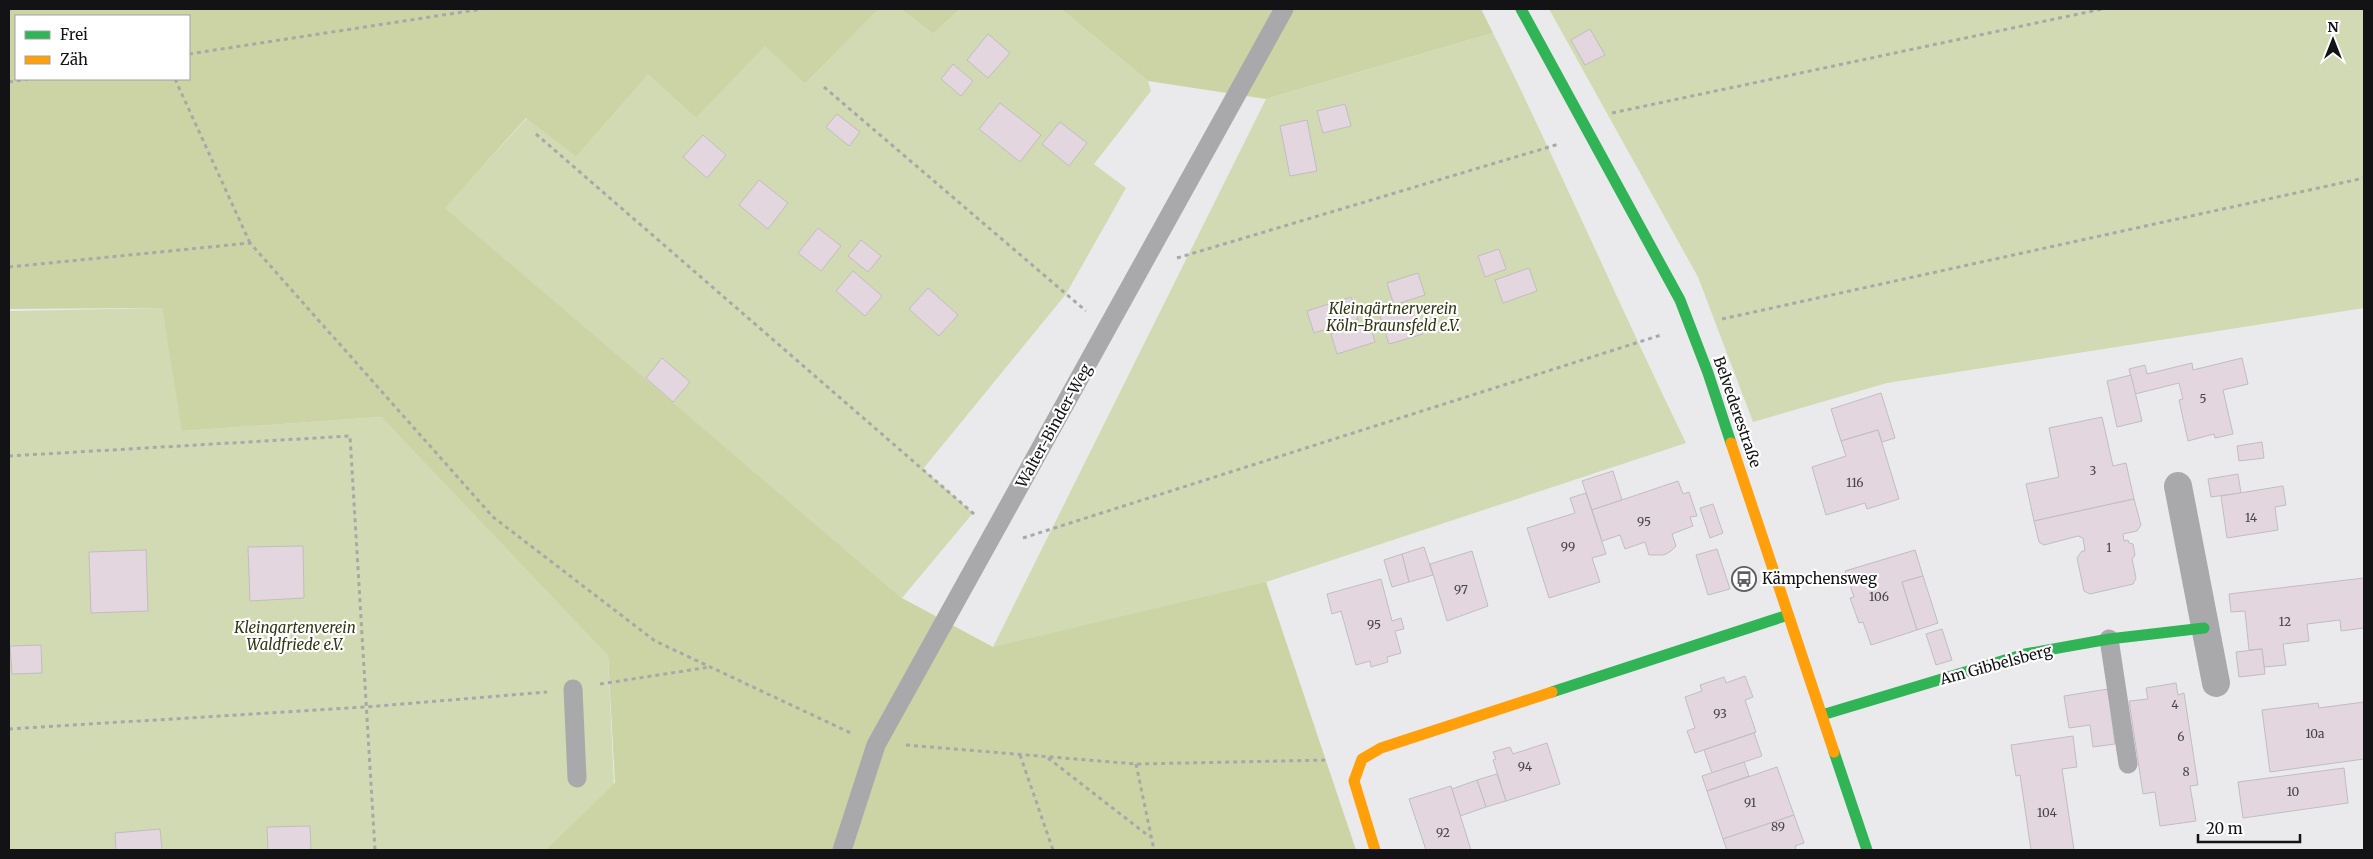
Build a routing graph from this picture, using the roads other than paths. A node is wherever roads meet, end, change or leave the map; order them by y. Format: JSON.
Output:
{"nodes":[{"id":1,"x":1284,"y":9,"type":"edge"},
{"id":2,"x":1521,"y":9,"type":"edge"},
{"id":3,"x":2178,"y":486,"type":"dead end"},
{"id":4,"x":1788,"y":615,"type":"junction"},
{"id":5,"x":2204,"y":628,"type":"junction"},
{"id":6,"x":2109,"y":640,"type":"junction"},
{"id":7,"x":2216,"y":683,"type":"dead end"},
{"id":8,"x":566,"y":690,"type":"road end"},
{"id":9,"x":1822,"y":715,"type":"junction"},
{"id":10,"x":2128,"y":764,"type":"dead end"},
{"id":11,"x":576,"y":778,"type":"dead end"},
{"id":12,"x":842,"y":850,"type":"edge"},
{"id":13,"x":1375,"y":850,"type":"edge"},
{"id":14,"x":1867,"y":850,"type":"edge"}],
"edges":[{"from":1,"to":12,"type":"lane","name":"Walter-Binder-Weg"},
{"from":2,"to":4,"type":"street","name":"Belvederestraße"},
{"from":3,"to":5,"type":"street"},
{"from":4,"to":9,"type":"street","name":"Belvederestraße"},
{"from":4,"to":13,"type":"street"},
{"from":5,"to":6,"type":"street","name":"Am Gibbelsberg"},
{"from":5,"to":7,"type":"street"},
{"from":6,"to":9,"type":"street","name":"Am Gibbelsberg"},
{"from":6,"to":10,"type":"lane"},
{"from":8,"to":11,"type":"lane"},
{"from":9,"to":14,"type":"street","name":"Belvederestraße"}]}
